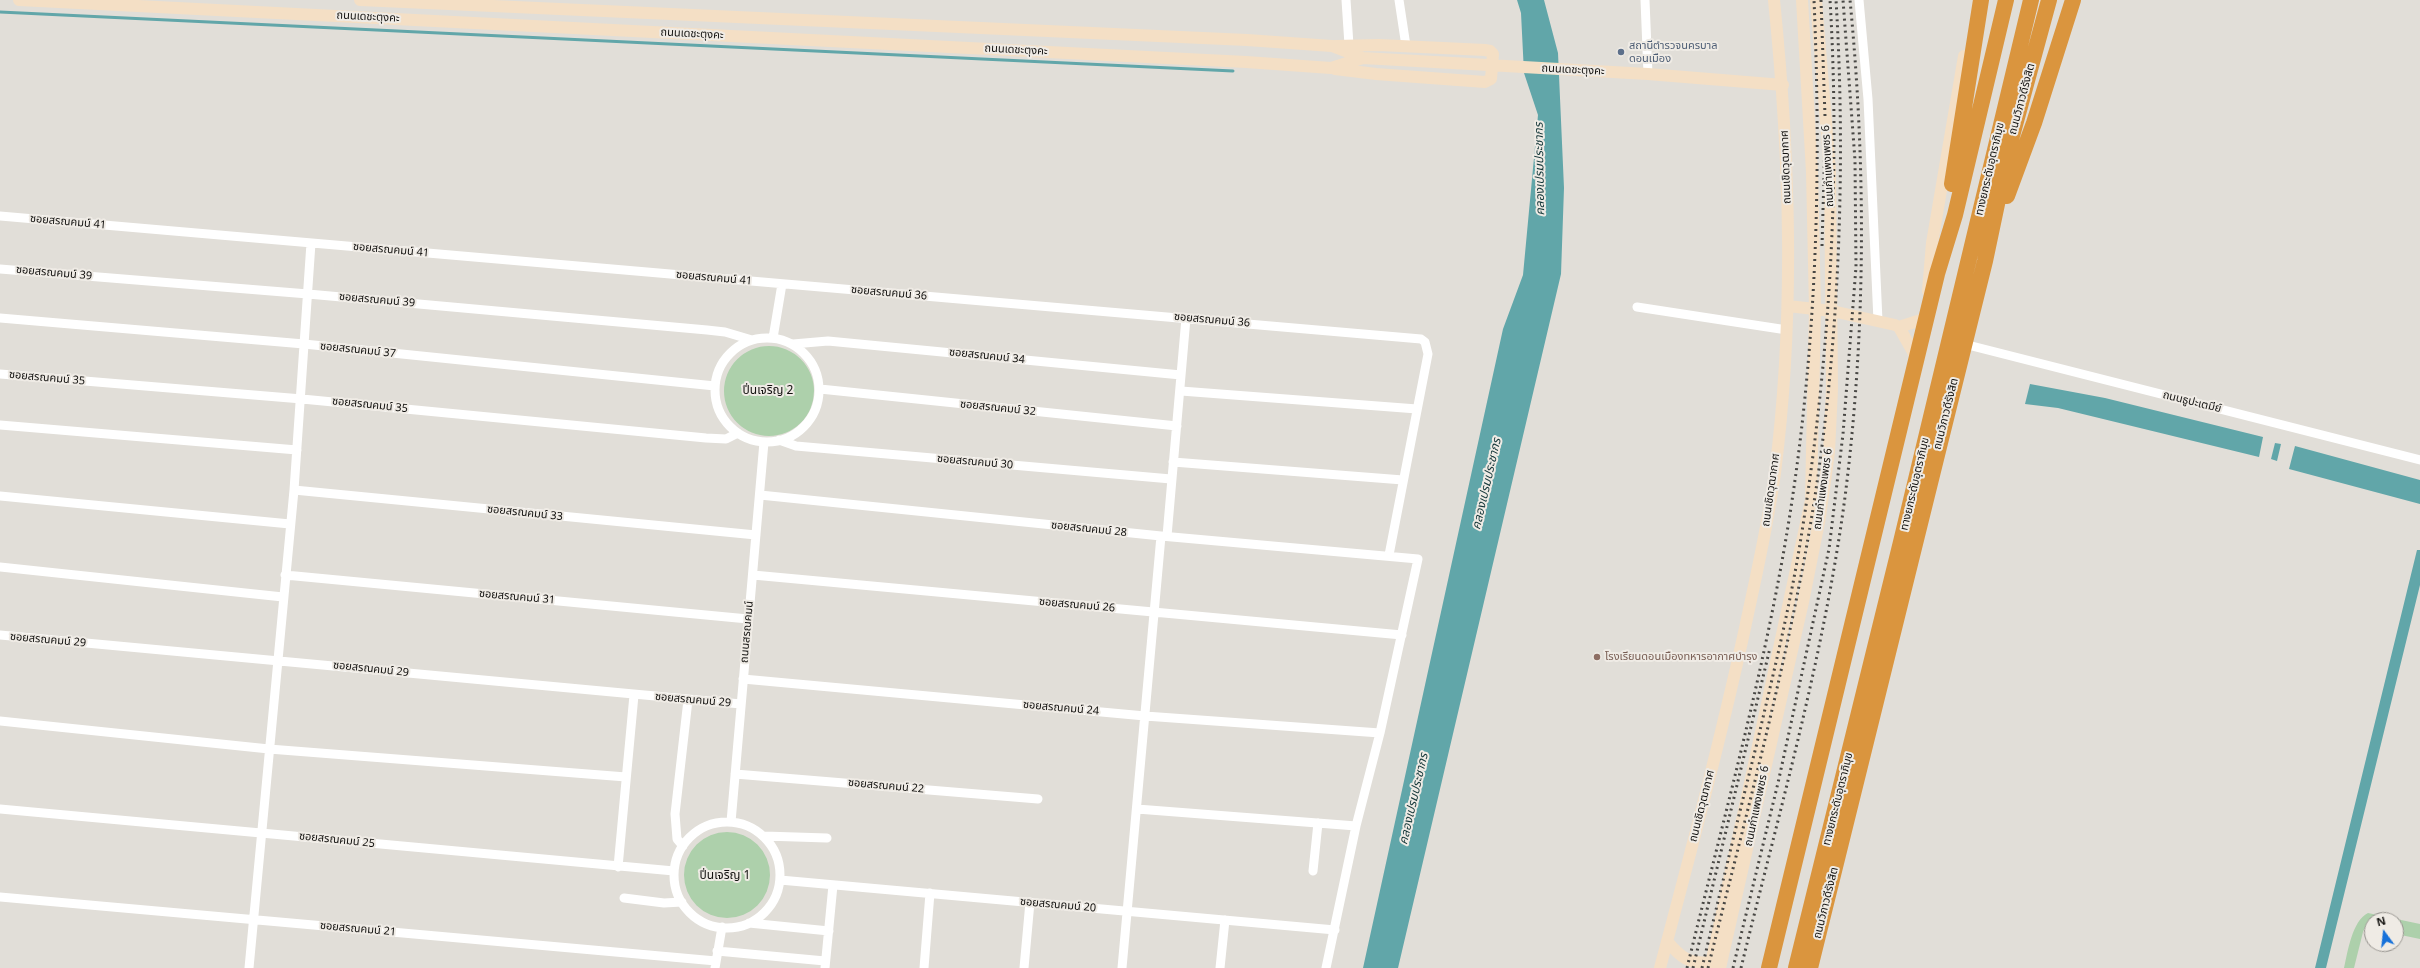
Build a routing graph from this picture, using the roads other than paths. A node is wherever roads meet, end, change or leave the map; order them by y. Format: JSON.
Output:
{"nodes":[{"id":1,"x":19,"y":0,"type":"edge"},
{"id":2,"x":360,"y":0,"type":"edge"},
{"id":3,"x":1346,"y":0,"type":"edge"},
{"id":4,"x":1399,"y":0,"type":"edge"},
{"id":5,"x":1646,"y":0,"type":"edge"},
{"id":6,"x":1774,"y":0,"type":"edge"},
{"id":7,"x":1802,"y":0,"type":"edge"},
{"id":8,"x":1816,"y":0,"type":"edge"},
{"id":9,"x":1859,"y":0,"type":"edge"},
{"id":10,"x":1975,"y":0,"type":"edge"},
{"id":11,"x":1982,"y":0,"type":"edge"},
{"id":12,"x":2006,"y":0,"type":"edge"},
{"id":13,"x":2011,"y":0,"type":"edge"},
{"id":14,"x":2031,"y":0,"type":"edge"},
{"id":15,"x":2049,"y":0,"type":"edge"},
{"id":16,"x":2073,"y":0,"type":"edge"},
{"id":17,"x":256,"y":6,"type":"edge"},
{"id":18,"x":692,"y":16,"type":"junction"},
{"id":19,"x":692,"y":34,"type":"junction"},
{"id":20,"x":1349,"y":45,"type":"junction"},
{"id":21,"x":1332,"y":46,"type":"junction"},
{"id":22,"x":1406,"y":46,"type":"junction"},
{"id":23,"x":1363,"y":58,"type":"junction"},
{"id":24,"x":1331,"y":68,"type":"junction"},
{"id":25,"x":1648,"y":74,"type":"junction"},
{"id":26,"x":1783,"y":86,"type":"junction"},
{"id":27,"x":0,"y":216,"type":"edge"},
{"id":28,"x":311,"y":243,"type":"junction"},
{"id":29,"x":1985,"y":261,"type":"junction"},
{"id":30,"x":0,"y":269,"type":"edge"},
{"id":31,"x":1937,"y":274,"type":"junction"},
{"id":32,"x":782,"y":284,"type":"junction"},
{"id":33,"x":308,"y":294,"type":"junction"},
{"id":34,"x":1788,"y":306,"type":"junction"},
{"id":35,"x":1637,"y":307,"type":"dead end"},
{"id":36,"x":1815,"y":309,"type":"junction"},
{"id":37,"x":1832,"y":311,"type":"junction"},
{"id":38,"x":1928,"y":313,"type":"junction"},
{"id":39,"x":0,"y":318,"type":"edge"},
{"id":40,"x":1186,"y":318,"type":"junction"},
{"id":41,"x":1880,"y":321,"type":"junction"},
{"id":42,"x":1897,"y":326,"type":"junction"},
{"id":43,"x":1787,"y":330,"type":"junction"},
{"id":44,"x":773,"y":338,"type":"junction"},
{"id":45,"x":752,"y":340,"type":"junction"},
{"id":46,"x":304,"y":344,"type":"junction"},
{"id":47,"x":793,"y":344,"type":"junction"},
{"id":48,"x":1964,"y":344,"type":"junction"},
{"id":49,"x":1917,"y":359,"type":"junction"},
{"id":50,"x":0,"y":374,"type":"edge"},
{"id":51,"x":1181,"y":375,"type":"junction"},
{"id":52,"x":715,"y":386,"type":"junction"},
{"id":53,"x":820,"y":389,"type":"junction"},
{"id":54,"x":1181,"y":391,"type":"junction"},
{"id":55,"x":302,"y":398,"type":"junction"},
{"id":56,"x":1417,"y":409,"type":"junction"},
{"id":57,"x":0,"y":425,"type":"edge"},
{"id":58,"x":1177,"y":426,"type":"junction"},
{"id":59,"x":738,"y":433,"type":"junction"},
{"id":60,"x":780,"y":440,"type":"junction"},
{"id":61,"x":764,"y":442,"type":"junction"},
{"id":62,"x":297,"y":450,"type":"junction"},
{"id":63,"x":2420,"y":460,"type":"edge"},
{"id":64,"x":1173,"y":462,"type":"junction"},
{"id":65,"x":1171,"y":479,"type":"junction"},
{"id":66,"x":1403,"y":480,"type":"junction"},
{"id":67,"x":294,"y":490,"type":"junction"},
{"id":68,"x":760,"y":495,"type":"junction"},
{"id":69,"x":0,"y":496,"type":"edge"},
{"id":70,"x":290,"y":524,"type":"junction"},
{"id":71,"x":756,"y":535,"type":"junction"},
{"id":72,"x":1164,"y":536,"type":"junction"},
{"id":73,"x":1389,"y":555,"type":"junction"},
{"id":74,"x":0,"y":567,"type":"edge"},
{"id":75,"x":285,"y":575,"type":"junction"},
{"id":76,"x":752,"y":576,"type":"junction"},
{"id":77,"x":283,"y":597,"type":"junction"},
{"id":78,"x":1155,"y":612,"type":"junction"},
{"id":79,"x":748,"y":620,"type":"junction"},
{"id":80,"x":0,"y":635,"type":"edge"},
{"id":81,"x":1402,"y":635,"type":"junction"},
{"id":82,"x":276,"y":660,"type":"junction"},
{"id":83,"x":743,"y":679,"type":"junction"},
{"id":84,"x":634,"y":695,"type":"junction"},
{"id":85,"x":688,"y":700,"type":"junction"},
{"id":86,"x":741,"y":704,"type":"junction"},
{"id":87,"x":1145,"y":716,"type":"junction"},
{"id":88,"x":0,"y":722,"type":"edge"},
{"id":89,"x":1380,"y":733,"type":"junction"},
{"id":90,"x":269,"y":749,"type":"junction"},
{"id":91,"x":735,"y":774,"type":"junction"},
{"id":92,"x":626,"y":777,"type":"junction"},
{"id":93,"x":1038,"y":799,"type":"dead end"},
{"id":94,"x":0,"y":809,"type":"edge"},
{"id":95,"x":1137,"y":809,"type":"junction"},
{"id":96,"x":731,"y":822,"type":"junction"},
{"id":97,"x":1318,"y":823,"type":"junction"},
{"id":98,"x":1356,"y":826,"type":"junction"},
{"id":99,"x":260,"y":832,"type":"junction"},
{"id":100,"x":764,"y":836,"type":"junction"},
{"id":101,"x":827,"y":838,"type":"dead end"},
{"id":102,"x":683,"y":846,"type":"junction"},
{"id":103,"x":618,"y":867,"type":"junction"},
{"id":104,"x":674,"y":871,"type":"junction"},
{"id":105,"x":1313,"y":871,"type":"dead end"},
{"id":106,"x":780,"y":880,"type":"junction"},
{"id":107,"x":833,"y":885,"type":"junction"},
{"id":108,"x":930,"y":893,"type":"junction"},
{"id":109,"x":0,"y":896,"type":"edge"},
{"id":110,"x":624,"y":898,"type":"dead end"},
{"id":111,"x":682,"y":902,"type":"junction"},
{"id":112,"x":1030,"y":902,"type":"junction"},
{"id":113,"x":1127,"y":911,"type":"junction"},
{"id":114,"x":254,"y":920,"type":"junction"},
{"id":115,"x":1225,"y":920,"type":"junction"},
{"id":116,"x":749,"y":923,"type":"junction"},
{"id":117,"x":722,"y":927,"type":"junction"},
{"id":118,"x":1335,"y":930,"type":"junction"},
{"id":119,"x":829,"y":931,"type":"junction"},
{"id":120,"x":1667,"y":941,"type":"junction"},
{"id":121,"x":717,"y":951,"type":"junction"},
{"id":122,"x":715,"y":964,"type":"edge"},
{"id":123,"x":825,"y":965,"type":"edge"},
{"id":124,"x":1714,"y":966,"type":"edge"},
{"id":125,"x":249,"y":968,"type":"edge"},
{"id":126,"x":924,"y":968,"type":"edge"},
{"id":127,"x":1024,"y":968,"type":"edge"},
{"id":128,"x":1122,"y":968,"type":"edge"},
{"id":129,"x":1220,"y":968,"type":"edge"},
{"id":130,"x":1326,"y":968,"type":"edge"},
{"id":131,"x":1660,"y":968,"type":"edge"},
{"id":132,"x":1769,"y":968,"type":"edge"},
{"id":133,"x":1780,"y":968,"type":"edge"},
{"id":134,"x":1796,"y":968,"type":"edge"},
{"id":135,"x":1810,"y":968,"type":"edge"}],
"edges":[{"from":1,"to":17,"type":"street","name":"ถนนเดชะตุงคะ"},
{"from":2,"to":18,"type":"street","name":"ถนนเดชะตุงคะ"},
{"from":3,"to":20,"type":"street"},
{"from":4,"to":22,"type":"street"},
{"from":5,"to":25,"type":"street"},
{"from":6,"to":26,"type":"street","name":"ถนนเชิดวุฒากาศ"},
{"from":7,"to":36,"type":"street","name":"ถนนกำแพงเพชร 6"},
{"from":8,"to":37,"type":"street","name":"ถนนกำแพงเพชร 6"},
{"from":9,"to":41,"type":"street"},
{"from":10,"to":38,"type":"street"},
{"from":11,"to":31,"type":"highway"},
{"from":12,"to":31,"type":"highway"},
{"from":13,"to":133,"type":"highway","name":"ทางยกระดับอุตราภิมุข"},
{"from":14,"to":134,"type":"highway","name":"ทางยกระดับอุตราภิมุข"},
{"from":15,"to":29,"type":"highway","name":"ถนนวิภาวดีรังสิต"},
{"from":16,"to":29,"type":"highway"},
{"from":17,"to":19,"type":"street","name":"ถนนเดชะตุงคะ"},
{"from":18,"to":19,"type":"street"},
{"from":18,"to":21,"type":"street","name":"ถนนเดชะตุงคะ"},
{"from":19,"to":24,"type":"street","name":"ถนนเดชะตุงคะ"},
{"from":20,"to":21,"type":"street"},
{"from":20,"to":22,"type":"street"},
{"from":21,"to":23,"type":"street","name":"ถนนเดชะตุงคะ"},
{"from":22,"to":24,"type":"street"},
{"from":23,"to":24,"type":"street","name":"ถนนเดชะตุงคะ"},
{"from":23,"to":25,"type":"street","name":"ถนนเดชะตุงคะ"},
{"from":25,"to":26,"type":"street","name":"ถนนเดชะตุงคะ"},
{"from":26,"to":34,"type":"street","name":"ถนนเชิดวุฒากาศ"},
{"from":27,"to":28,"type":"street","name":"ซอยสรณคมน์ 41"},
{"from":28,"to":32,"type":"street","name":"ซอยสรณคมน์ 41"},
{"from":28,"to":33,"type":"street"},
{"from":29,"to":48,"type":"highway","name":"ถนนวิภาวดีรังสิต"},
{"from":30,"to":33,"type":"street","name":"ซอยสรณคมน์ 39"},
{"from":31,"to":38,"type":"highway"},
{"from":32,"to":40,"type":"street","name":"ซอยสรณคมน์ 36"},
{"from":32,"to":44,"type":"street"},
{"from":33,"to":45,"type":"street","name":"ซอยสรณคมน์ 39"},
{"from":33,"to":46,"type":"street"},
{"from":34,"to":36,"type":"street"},
{"from":34,"to":43,"type":"street","name":"ถนนเชิดวุฒากาศ"},
{"from":35,"to":43,"type":"street"},
{"from":36,"to":37,"type":"street"},
{"from":36,"to":124,"type":"street","name":"ถนนกำแพงเพชร 6"},
{"from":37,"to":41,"type":"street"},
{"from":37,"to":124,"type":"street","name":"ถนนกำแพงเพชร 6"},
{"from":38,"to":42,"type":"street"},
{"from":38,"to":49,"type":"highway"},
{"from":39,"to":46,"type":"street","name":"ซอยสรณคมน์ 37"},
{"from":40,"to":51,"type":"street"},
{"from":40,"to":56,"type":"street","name":"ซอยสรณคมน์ 36"},
{"from":41,"to":42,"type":"street"},
{"from":42,"to":49,"type":"street"},
{"from":43,"to":120,"type":"street","name":"ถนนเชิดวุฒากาศ"},
{"from":44,"to":45,"type":"street"},
{"from":44,"to":47,"type":"street"},
{"from":45,"to":52,"type":"street"},
{"from":46,"to":52,"type":"street","name":"ซอยสรณคมน์ 37"},
{"from":46,"to":55,"type":"street"},
{"from":47,"to":51,"type":"street","name":"ซอยสรณคมน์ 34"},
{"from":47,"to":53,"type":"street"},
{"from":48,"to":63,"type":"street","name":"ถนนธูปะเตมีย์"},
{"from":48,"to":135,"type":"highway","name":"ถนนวิภาวดีรังสิต"},
{"from":49,"to":132,"type":"highway"},
{"from":50,"to":55,"type":"street","name":"ซอยสรณคมน์ 35"},
{"from":51,"to":54,"type":"street"},
{"from":52,"to":59,"type":"street"},
{"from":53,"to":58,"type":"street","name":"ซอยสรณคมน์ 32"},
{"from":53,"to":60,"type":"street"},
{"from":54,"to":56,"type":"street"},
{"from":54,"to":58,"type":"street"},
{"from":55,"to":59,"type":"street","name":"ซอยสรณคมน์ 35"},
{"from":55,"to":62,"type":"street"},
{"from":56,"to":66,"type":"street","name":"ซอยสรณคมน์ 36"},
{"from":57,"to":62,"type":"street"},
{"from":58,"to":64,"type":"street"},
{"from":59,"to":61,"type":"street"},
{"from":60,"to":61,"type":"street"},
{"from":60,"to":65,"type":"street","name":"ซอยสรณคมน์ 30"},
{"from":61,"to":68,"type":"street","name":"ถนนสรณคมน์"},
{"from":62,"to":67,"type":"street"},
{"from":64,"to":65,"type":"street"},
{"from":64,"to":66,"type":"street"},
{"from":65,"to":72,"type":"street"},
{"from":66,"to":73,"type":"street","name":"ซอยสรณคมน์ 36"},
{"from":67,"to":70,"type":"street"},
{"from":67,"to":71,"type":"street","name":"ซอยสรณคมน์ 33"},
{"from":68,"to":71,"type":"street","name":"ถนนสรณคมน์"},
{"from":68,"to":72,"type":"street","name":"ซอยสรณคมน์ 28"},
{"from":69,"to":70,"type":"street"},
{"from":70,"to":75,"type":"street"},
{"from":71,"to":76,"type":"street","name":"ถนนสรณคมน์"},
{"from":72,"to":73,"type":"street","name":"ซอยสรณคมน์ 28"},
{"from":72,"to":78,"type":"street"},
{"from":73,"to":81,"type":"street","name":"ซอยสรณคมน์ 28"},
{"from":74,"to":77,"type":"street"},
{"from":75,"to":77,"type":"street"},
{"from":75,"to":79,"type":"street","name":"ซอยสรณคมน์ 31"},
{"from":76,"to":78,"type":"street","name":"ซอยสรณคมน์ 26"},
{"from":76,"to":79,"type":"street","name":"ถนนสรณคมน์"},
{"from":77,"to":82,"type":"street"},
{"from":78,"to":81,"type":"street","name":"ซอยสรณคมน์ 26"},
{"from":78,"to":87,"type":"street"},
{"from":79,"to":83,"type":"street","name":"ถนนสรณคมน์"},
{"from":80,"to":82,"type":"street","name":"ซอยสรณคมน์ 29"},
{"from":81,"to":89,"type":"street"},
{"from":82,"to":84,"type":"street","name":"ซอยสรณคมน์ 29"},
{"from":82,"to":90,"type":"street"},
{"from":83,"to":86,"type":"street","name":"ถนนสรณคมน์"},
{"from":83,"to":87,"type":"street","name":"ซอยสรณคมน์ 24"},
{"from":84,"to":85,"type":"street","name":"ซอยสรณคมน์ 29"},
{"from":84,"to":92,"type":"street"},
{"from":85,"to":86,"type":"street","name":"ซอยสรณคมน์ 29"},
{"from":85,"to":102,"type":"street"},
{"from":86,"to":91,"type":"street","name":"ถนนสรณคมน์"},
{"from":87,"to":89,"type":"street","name":"ซอยสรณคมน์ 24"},
{"from":87,"to":95,"type":"street"},
{"from":88,"to":90,"type":"street"},
{"from":89,"to":98,"type":"street"},
{"from":90,"to":92,"type":"street"},
{"from":90,"to":99,"type":"street"},
{"from":91,"to":93,"type":"street","name":"ซอยสรณคมน์ 22"},
{"from":91,"to":96,"type":"street","name":"ถนนสรณคมน์"},
{"from":92,"to":103,"type":"street"},
{"from":94,"to":99,"type":"street","name":"ซอยสรณคมน์ 25"},
{"from":95,"to":97,"type":"street"},
{"from":95,"to":113,"type":"street"},
{"from":96,"to":100,"type":"street"},
{"from":96,"to":102,"type":"street"},
{"from":97,"to":98,"type":"street"},
{"from":97,"to":105,"type":"street"},
{"from":98,"to":118,"type":"street"},
{"from":99,"to":103,"type":"street","name":"ซอยสรณคมน์ 25"},
{"from":99,"to":114,"type":"street"},
{"from":100,"to":101,"type":"street"},
{"from":100,"to":106,"type":"street"},
{"from":102,"to":104,"type":"street"},
{"from":103,"to":104,"type":"street","name":"ซอยสรณคมน์ 25"},
{"from":104,"to":111,"type":"street"},
{"from":106,"to":107,"type":"street","name":"ซอยสรณคมน์ 20"},
{"from":106,"to":116,"type":"street"},
{"from":107,"to":108,"type":"street","name":"ซอยสรณคมน์ 20"},
{"from":107,"to":119,"type":"street"},
{"from":108,"to":112,"type":"street","name":"ซอยสรณคมน์ 20"},
{"from":108,"to":126,"type":"street"},
{"from":109,"to":114,"type":"street","name":"ซอยสรณคมน์ 21"},
{"from":110,"to":111,"type":"street"},
{"from":111,"to":117,"type":"street"},
{"from":112,"to":113,"type":"street","name":"ซอยสรณคมน์ 20"},
{"from":112,"to":127,"type":"street"},
{"from":113,"to":115,"type":"street","name":"ซอยสรณคมน์ 20"},
{"from":113,"to":128,"type":"street"},
{"from":114,"to":122,"type":"street","name":"ซอยสรณคมน์ 21"},
{"from":114,"to":125,"type":"street"},
{"from":115,"to":118,"type":"street","name":"ซอยสรณคมน์ 20"},
{"from":115,"to":129,"type":"street"},
{"from":116,"to":117,"type":"street"},
{"from":116,"to":119,"type":"street"},
{"from":117,"to":121,"type":"street"},
{"from":118,"to":130,"type":"street"},
{"from":119,"to":123,"type":"street"},
{"from":120,"to":124,"type":"street"},
{"from":120,"to":131,"type":"street","name":"ถนนเชิดวุฒากาศ"},
{"from":121,"to":122,"type":"street"},
{"from":121,"to":123,"type":"street"}]}
